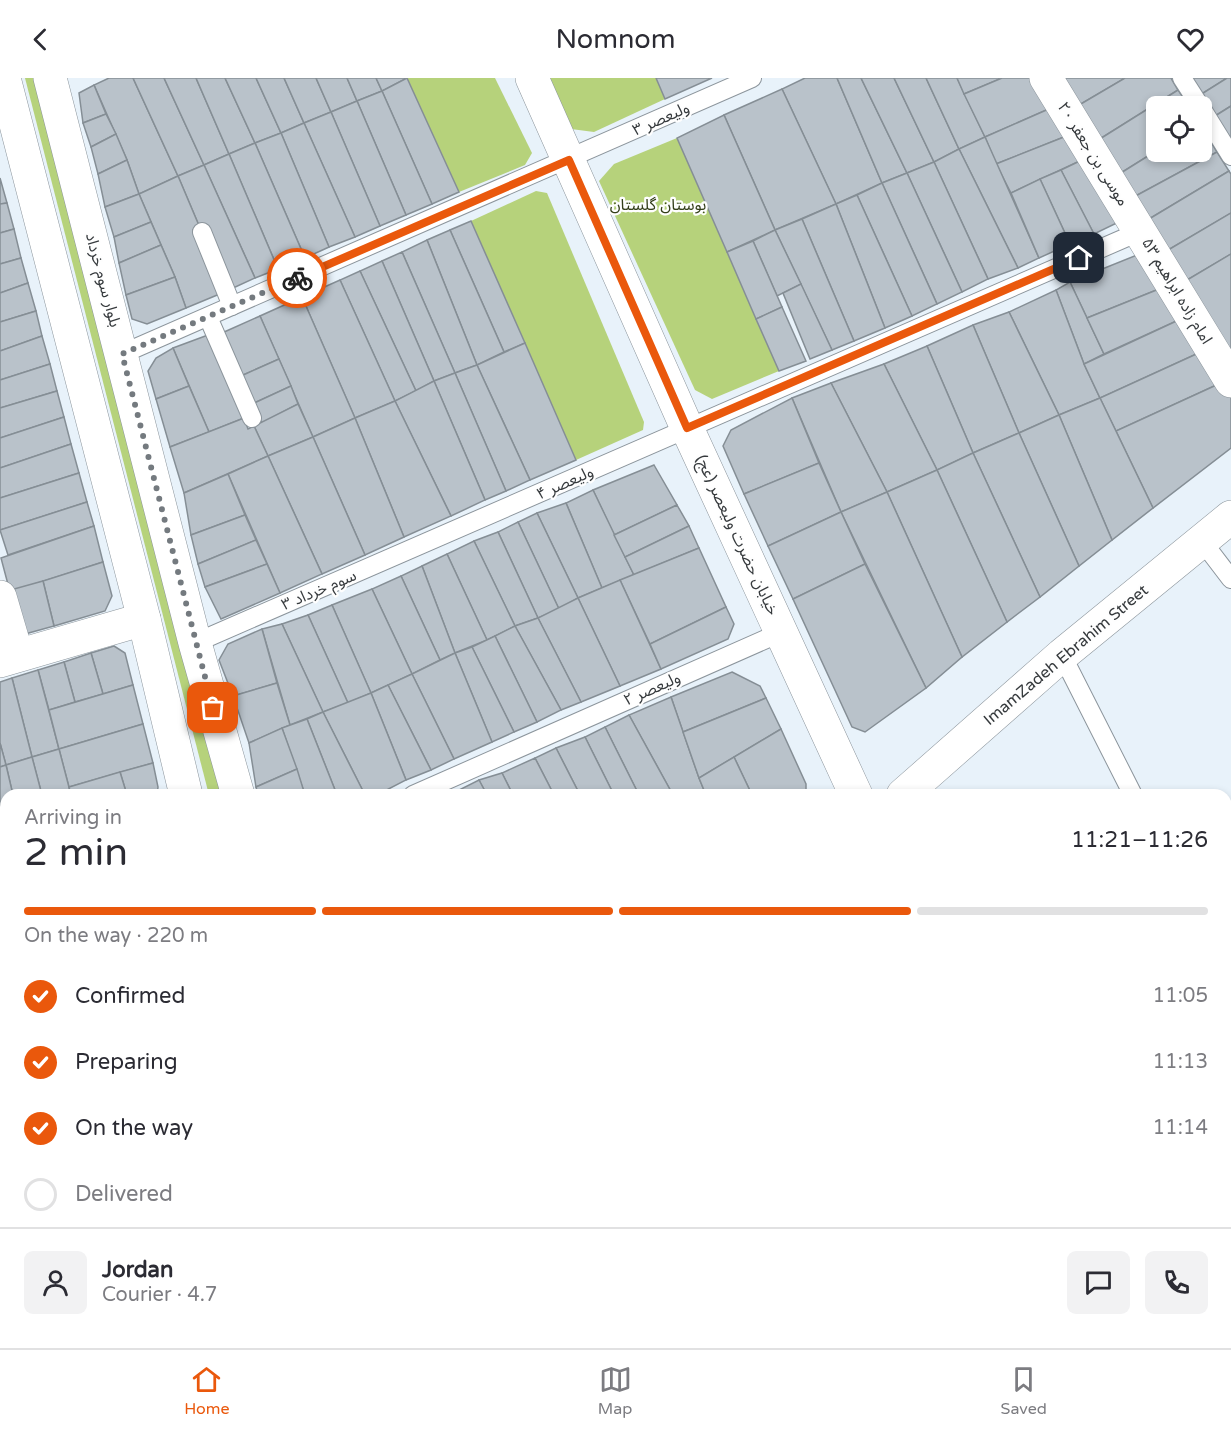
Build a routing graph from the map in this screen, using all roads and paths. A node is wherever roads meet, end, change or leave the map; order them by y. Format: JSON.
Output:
{"nodes":[{"id":1,"x":4,"y":78,"type":"edge"},
{"id":2,"x":532,"y":78,"type":"edge"},
{"id":3,"x":752,"y":78,"type":"edge"},
{"id":4,"x":1046,"y":78,"type":"edge"},
{"id":5,"x":1182,"y":78,"type":"edge"},
{"id":6,"x":52,"y":79,"type":"edge"},
{"id":7,"x":1193,"y":96,"type":"edge"},
{"id":8,"x":1212,"y":126,"type":"edge"},
{"id":9,"x":10,"y":142,"type":"edge"},
{"id":10,"x":1231,"y":156,"type":"edge"},
{"id":11,"x":569,"y":160,"type":"junction"},
{"id":12,"x":1141,"y":231,"type":"junction"},
{"id":13,"x":202,"y":232,"type":"dead end"},
{"id":14,"x":232,"y":306,"type":"junction"},
{"id":15,"x":208,"y":317,"type":"junction"},
{"id":16,"x":122,"y":354,"type":"junction"},
{"id":17,"x":1231,"y":381,"type":"edge"},
{"id":18,"x":252,"y":418,"type":"dead end"},
{"id":19,"x":687,"y":428,"type":"junction"},
{"id":20,"x":1231,"y":517,"type":"edge"},
{"id":21,"x":442,"y":537,"type":"joint"},
{"id":22,"x":1202,"y":541,"type":"junction"},
{"id":23,"x":1231,"y":579,"type":"edge"},
{"id":24,"x":0,"y":597,"type":"edge"},
{"id":25,"x":144,"y":619,"type":"junction"},
{"id":26,"x":782,"y":632,"type":"junction"},
{"id":27,"x":195,"y":643,"type":"junction"},
{"id":28,"x":1062,"y":655,"type":"junction"},
{"id":29,"x":8,"y":658,"type":"edge"},
{"id":30,"x":185,"y":789,"type":"edge"},
{"id":31,"x":236,"y":789,"type":"edge"},
{"id":32,"x":426,"y":789,"type":"edge"},
{"id":33,"x":853,"y":789,"type":"edge"},
{"id":34,"x":910,"y":789,"type":"edge"},
{"id":35,"x":1130,"y":789,"type":"edge"}],
"edges":[{"from":1,"to":9,"type":"main road"},
{"from":2,"to":11,"type":"main road","name":"خیابان حضرت ولیعصر (عج)"},
{"from":3,"to":11,"type":"lane","name":"ولیعصر ۳"},
{"from":4,"to":12,"type":"main road","name":"موسی بن جعفر ۲۰"},
{"from":5,"to":7,"type":"lane"},
{"from":6,"to":16,"type":"main road","name":"بلوار سوم خرداد"},
{"from":8,"to":10,"type":"lane"},
{"from":9,"to":25,"type":"main road"},
{"from":11,"to":14,"type":"lane","name":"ولیعصر ۳"},
{"from":11,"to":19,"type":"main road","name":"خیابان حضرت ولیعصر (عج)"},
{"from":12,"to":17,"type":"main road","name":"امام زاده ابراهیم ۵۳"},
{"from":12,"to":19,"type":"lane","name":"ولیعصر ۴"},
{"from":13,"to":14,"type":"lane"},
{"from":14,"to":15,"type":"lane","name":"ولیعصر ۳"},
{"from":15,"to":16,"type":"lane","name":"ولیعصر ۳"},
{"from":15,"to":18,"type":"lane"},
{"from":16,"to":27,"type":"main road","name":"بلوار سوم خرداد"},
{"from":19,"to":21,"type":"lane","name":"ولیعصر ۴"},
{"from":19,"to":26,"type":"main road","name":"خیابان حضرت ولیعصر (عج)"},
{"from":20,"to":22,"type":"main road","name":"ImamZadeh Ebrahim Street"},
{"from":21,"to":27,"type":"lane","name":"سوم خرداد ۳"},
{"from":22,"to":23,"type":"lane"},
{"from":22,"to":28,"type":"main road","name":"ImamZadeh Ebrahim Street"},
{"from":24,"to":29,"type":"main road"},
{"from":25,"to":29,"type":"main road"},
{"from":25,"to":30,"type":"main road"},
{"from":26,"to":32,"type":"lane","name":"ولیعصر ۲"},
{"from":26,"to":33,"type":"main road","name":"خیابان حضرت ولیعصر (عج)"},
{"from":27,"to":31,"type":"main road","name":"بلوار سوم خرداد"},
{"from":28,"to":34,"type":"main road","name":"ImamZadeh Ebrahim Street"},
{"from":28,"to":35,"type":"lane"}]}
